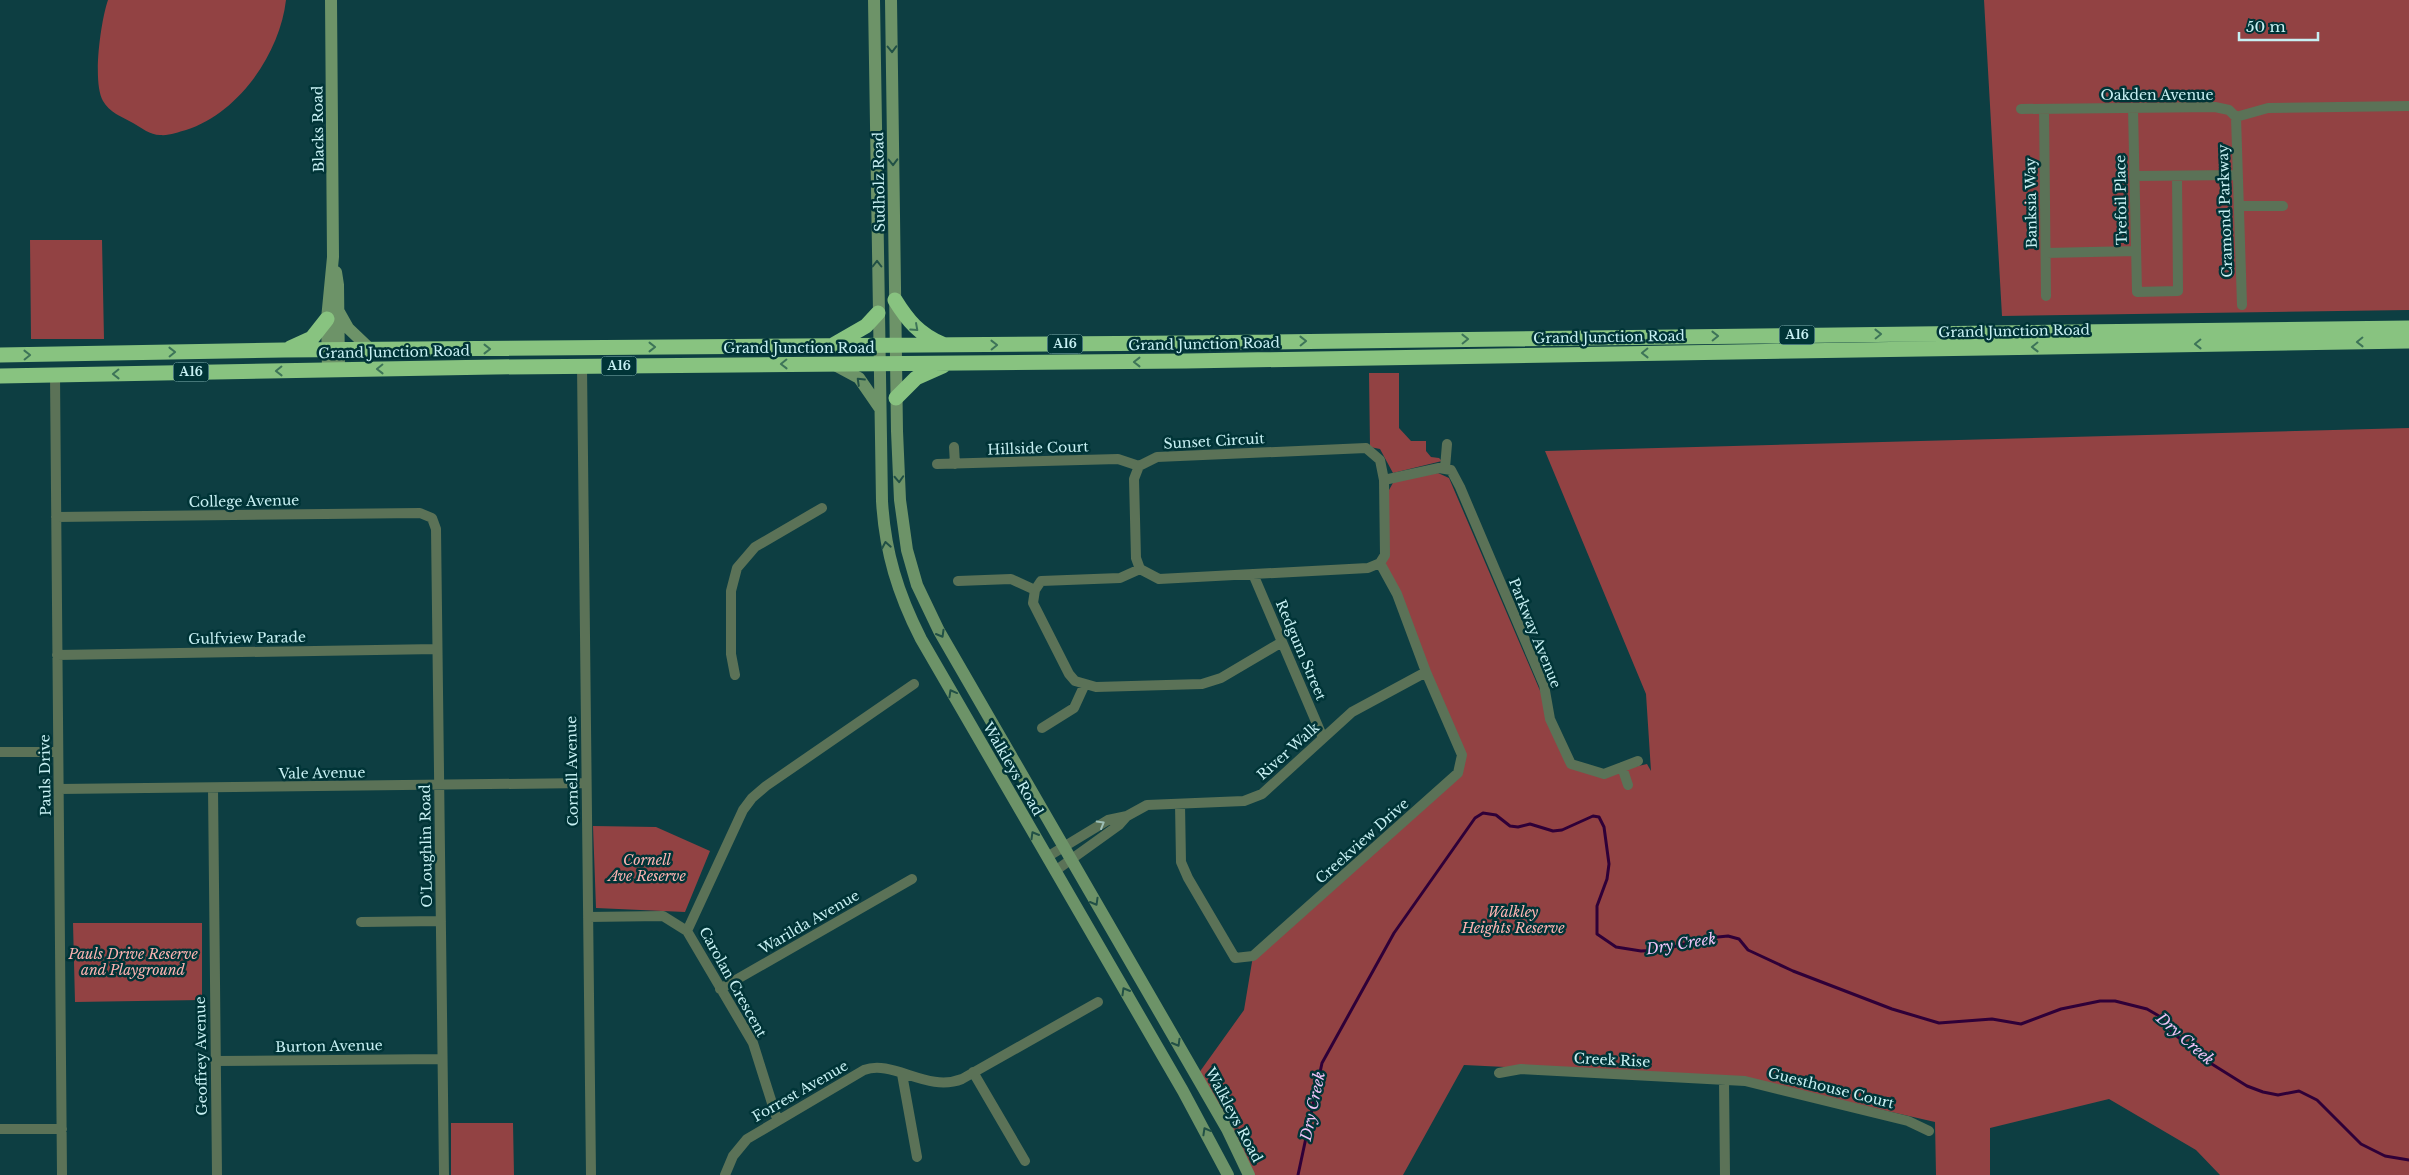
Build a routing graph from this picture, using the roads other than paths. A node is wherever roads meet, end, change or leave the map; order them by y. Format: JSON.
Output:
{"nodes":[{"id":1,"x":331,"y":0,"type":"edge"},
{"id":2,"x":874,"y":0,"type":"edge"},
{"id":3,"x":891,"y":0,"type":"edge"},
{"id":4,"x":2409,"y":106,"type":"edge"},
{"id":5,"x":2133,"y":108,"type":"junction"},
{"id":6,"x":2021,"y":109,"type":"dead end"},
{"id":7,"x":2044,"y":109,"type":"junction"},
{"id":8,"x":2236,"y":117,"type":"junction"},
{"id":9,"x":2238,"y":175,"type":"junction"},
{"id":10,"x":2134,"y":176,"type":"junction"},
{"id":11,"x":2177,"y":176,"type":"junction"},
{"id":12,"x":2239,"y":206,"type":"junction"},
{"id":13,"x":2283,"y":206,"type":"dead end"},
{"id":14,"x":2136,"y":251,"type":"junction"},
{"id":15,"x":2046,"y":253,"type":"junction"},
{"id":16,"x":2046,"y":296,"type":"dead end"},
{"id":17,"x":895,"y":300,"type":"junction"},
{"id":18,"x":2242,"y":305,"type":"dead end"},
{"id":19,"x":878,"y":312,"type":"junction"},
{"id":20,"x":333,"y":314,"type":"junction"},
{"id":21,"x":2409,"y":328,"type":"edge"},
{"id":22,"x":2000,"y":333,"type":"junction"},
{"id":23,"x":2409,"y":341,"type":"edge"},
{"id":24,"x":946,"y":345,"type":"junction"},
{"id":25,"x":830,"y":346,"type":"junction"},
{"id":26,"x":879,"y":346,"type":"junction"},
{"id":27,"x":895,"y":346,"type":"junction"},
{"id":28,"x":581,"y":348,"type":"junction"},
{"id":29,"x":2013,"y":348,"type":"junction"},
{"id":30,"x":370,"y":349,"type":"junction"},
{"id":31,"x":284,"y":350,"type":"junction"},
{"id":32,"x":333,"y":350,"type":"junction"},
{"id":33,"x":54,"y":354,"type":"junction"},
{"id":34,"x":0,"y":355,"type":"edge"},
{"id":35,"x":879,"y":363,"type":"junction"},
{"id":36,"x":895,"y":363,"type":"junction"},
{"id":37,"x":949,"y":363,"type":"junction"},
{"id":38,"x":833,"y":364,"type":"junction"},
{"id":39,"x":582,"y":366,"type":"junction"},
{"id":40,"x":333,"y":370,"type":"junction"},
{"id":41,"x":55,"y":375,"type":"junction"},
{"id":42,"x":0,"y":376,"type":"edge"},
{"id":43,"x":896,"y":398,"type":"junction"},
{"id":44,"x":879,"y":407,"type":"junction"},
{"id":45,"x":1446,"y":444,"type":"dead end"},
{"id":46,"x":954,"y":447,"type":"dead end"},
{"id":47,"x":937,"y":464,"type":"dead end"},
{"id":48,"x":955,"y":464,"type":"junction"},
{"id":49,"x":1139,"y":466,"type":"junction"},
{"id":50,"x":1445,"y":468,"type":"junction"},
{"id":51,"x":1384,"y":480,"type":"junction"},
{"id":52,"x":822,"y":508,"type":"dead end"},
{"id":53,"x":56,"y":517,"type":"junction"},
{"id":54,"x":432,"y":518,"type":"joint"},
{"id":55,"x":1380,"y":563,"type":"junction"},
{"id":56,"x":1140,"y":569,"type":"junction"},
{"id":57,"x":1253,"y":574,"type":"junction"},
{"id":58,"x":958,"y":581,"type":"dead end"},
{"id":59,"x":1035,"y":590,"type":"junction"},
{"id":60,"x":1282,"y":642,"type":"junction"},
{"id":61,"x":437,"y":649,"type":"junction"},
{"id":62,"x":57,"y":655,"type":"junction"},
{"id":63,"x":1426,"y":672,"type":"junction"},
{"id":64,"x":735,"y":675,"type":"dead end"},
{"id":65,"x":914,"y":684,"type":"dead end"},
{"id":66,"x":1086,"y":684,"type":"junction"},
{"id":67,"x":1042,"y":728,"type":"dead end"},
{"id":68,"x":1323,"y":738,"type":"junction"},
{"id":69,"x":0,"y":752,"type":"edge"},
{"id":70,"x":58,"y":752,"type":"junction"},
{"id":71,"x":1638,"y":761,"type":"dead end"},
{"id":72,"x":1622,"y":767,"type":"junction"},
{"id":73,"x":586,"y":783,"type":"junction"},
{"id":74,"x":1628,"y":784,"type":"dead end"},
{"id":75,"x":439,"y":785,"type":"junction"},
{"id":76,"x":213,"y":788,"type":"junction"},
{"id":77,"x":59,"y":789,"type":"junction"},
{"id":78,"x":1180,"y":804,"type":"junction"},
{"id":79,"x":1127,"y":816,"type":"junction"},
{"id":80,"x":1063,"y":846,"type":"junction"},
{"id":81,"x":1047,"y":857,"type":"junction"},
{"id":82,"x":1071,"y":860,"type":"junction"},
{"id":83,"x":1055,"y":871,"type":"junction"},
{"id":84,"x":912,"y":879,"type":"dead end"},
{"id":85,"x":588,"y":917,"type":"junction"},
{"id":86,"x":441,"y":921,"type":"junction"},
{"id":87,"x":361,"y":922,"type":"dead end"},
{"id":88,"x":687,"y":931,"type":"junction"},
{"id":89,"x":720,"y":989,"type":"junction"},
{"id":90,"x":1098,"y":1002,"type":"dead end"},
{"id":91,"x":442,"y":1059,"type":"junction"},
{"id":92,"x":215,"y":1061,"type":"junction"},
{"id":93,"x":973,"y":1072,"type":"junction"},
{"id":94,"x":1499,"y":1073,"type":"dead end"},
{"id":95,"x":902,"y":1074,"type":"junction"},
{"id":96,"x":1724,"y":1080,"type":"junction"},
{"id":97,"x":777,"y":1119,"type":"junction"},
{"id":98,"x":62,"y":1129,"type":"junction"},
{"id":99,"x":0,"y":1130,"type":"edge"},
{"id":100,"x":1930,"y":1131,"type":"dead end"},
{"id":101,"x":917,"y":1157,"type":"dead end"},
{"id":102,"x":1026,"y":1162,"type":"dead end"},
{"id":103,"x":62,"y":1175,"type":"edge"},
{"id":104,"x":217,"y":1175,"type":"edge"},
{"id":105,"x":444,"y":1175,"type":"edge"},
{"id":106,"x":591,"y":1175,"type":"edge"},
{"id":107,"x":726,"y":1175,"type":"edge"},
{"id":108,"x":1228,"y":1175,"type":"edge"},
{"id":109,"x":1249,"y":1175,"type":"edge"},
{"id":110,"x":1725,"y":1175,"type":"edge"}],
"edges":[{"from":1,"to":20,"type":"main road","name":"Blacks Road"},
{"from":19,"to":2,"type":"main road","name":"Sudholz Road","one_way":true},
{"from":3,"to":17,"type":"main road","name":"Sudholz Road","one_way":true},
{"from":4,"to":8,"type":"street"},
{"from":5,"to":7,"type":"street","name":"Oakden Avenue"},
{"from":5,"to":8,"type":"street","name":"Oakden Avenue"},
{"from":5,"to":10,"type":"street","name":"Trefoil Place"},
{"from":6,"to":7,"type":"street","name":"Oakden Avenue"},
{"from":7,"to":15,"type":"street","name":"Banksia Way"},
{"from":8,"to":9,"type":"street","name":"Cramond Parkway"},
{"from":9,"to":11,"type":"street"},
{"from":9,"to":12,"type":"street","name":"Cramond Parkway"},
{"from":10,"to":11,"type":"street"},
{"from":10,"to":14,"type":"street","name":"Trefoil Place"},
{"from":11,"to":14,"type":"street","name":"Trefoil Place"},
{"from":12,"to":13,"type":"street"},
{"from":12,"to":18,"type":"street","name":"Cramond Parkway"},
{"from":14,"to":15,"type":"street"},
{"from":15,"to":16,"type":"street","name":"Banksia Way"},
{"from":17,"to":24,"type":"highway","one_way":true},
{"from":17,"to":27,"type":"main road","name":"Sudholz Road"},
{"from":19,"to":25,"type":"highway"},
{"from":19,"to":26,"type":"main road","name":"Sudholz Road"},
{"from":20,"to":30,"type":"main road"},
{"from":20,"to":31,"type":"highway"},
{"from":20,"to":32,"type":"main road","name":"Blacks Road"},
{"from":21,"to":22,"type":"highway","name":"Grand Junction Road","number":"A16"},
{"from":24,"to":22,"type":"highway","name":"Grand Junction Road","number":"A16","one_way":true},
{"from":22,"to":29,"type":"highway"},
{"from":23,"to":29,"type":"highway","name":"Grand Junction Road","number":"A16","one_way":true},
{"from":24,"to":27,"type":"highway","name":"Grand Junction Road","number":"A16"},
{"from":25,"to":26,"type":"highway","name":"Grand Junction Road","number":"A16"},
{"from":28,"to":25,"type":"highway","name":"Grand Junction Road","number":"A16","one_way":true},
{"from":26,"to":27,"type":"highway","name":"Grand Junction Road","number":"A16"},
{"from":26,"to":35,"type":"main road","name":"Walkleys Road"},
{"from":27,"to":36,"type":"main road","name":"Sudholz Road"},
{"from":30,"to":28,"type":"highway","name":"Grand Junction Road","number":"A16","one_way":true},
{"from":28,"to":39,"type":"highway"},
{"from":29,"to":37,"type":"highway","name":"Grand Junction Road","number":"A16","one_way":true},
{"from":30,"to":32,"type":"highway","name":"Grand Junction Road","number":"A16"},
{"from":31,"to":32,"type":"highway","name":"Grand Junction Road","number":"A16"},
{"from":33,"to":31,"type":"highway","name":"Grand Junction Road","number":"A16","one_way":true},
{"from":32,"to":40,"type":"main road","name":"Blacks Road"},
{"from":34,"to":33,"type":"highway","name":"Grand Junction Road","number":"A16","one_way":true},
{"from":33,"to":41,"type":"highway"},
{"from":35,"to":36,"type":"highway","name":"Grand Junction Road","number":"A16"},
{"from":35,"to":38,"type":"highway","name":"Grand Junction Road","number":"A16"},
{"from":35,"to":44,"type":"main road","name":"Walkleys Road"},
{"from":36,"to":37,"type":"highway","name":"Grand Junction Road","number":"A16"},
{"from":36,"to":43,"type":"main road","name":"Walkleys Road"},
{"from":37,"to":43,"type":"highway"},
{"from":38,"to":39,"type":"highway","name":"Grand Junction Road","number":"A16","one_way":true},
{"from":44,"to":38,"type":"main road","one_way":true},
{"from":39,"to":40,"type":"highway","name":"Grand Junction Road","number":"A16","one_way":true},
{"from":39,"to":73,"type":"street","name":"Cornell Avenue"},
{"from":40,"to":41,"type":"highway","name":"Grand Junction Road","number":"A16","one_way":true},
{"from":41,"to":42,"type":"highway","name":"Grand Junction Road","number":"A16"},
{"from":41,"to":53,"type":"street","name":"Pauls Drive"},
{"from":43,"to":80,"type":"main road","name":"Walkleys Road","one_way":true},
{"from":81,"to":44,"type":"main road","name":"Walkleys Road","one_way":true},
{"from":45,"to":50,"type":"street"},
{"from":46,"to":48,"type":"street"},
{"from":47,"to":48,"type":"street","name":"Hillside Court"},
{"from":48,"to":49,"type":"street","name":"Hillside Court"},
{"from":49,"to":51,"type":"street","name":"Sunset Circuit"},
{"from":49,"to":56,"type":"street"},
{"from":50,"to":51,"type":"street"},
{"from":50,"to":72,"type":"street","name":"Parkway Avenue"},
{"from":51,"to":55,"type":"street","name":"Sunset Circuit"},
{"from":52,"to":64,"type":"street"},
{"from":53,"to":54,"type":"street","name":"College Avenue"},
{"from":53,"to":62,"type":"street","name":"Pauls Drive"},
{"from":54,"to":61,"type":"street","name":"O'Loughlin Road"},
{"from":55,"to":57,"type":"street"},
{"from":55,"to":63,"type":"street","name":"Creekview Drive"},
{"from":56,"to":57,"type":"street"},
{"from":56,"to":59,"type":"street"},
{"from":57,"to":60,"type":"street","name":"Redgum Street"},
{"from":58,"to":59,"type":"street"},
{"from":59,"to":66,"type":"street"},
{"from":60,"to":66,"type":"street"},
{"from":60,"to":68,"type":"street","name":"Redgum Street"},
{"from":61,"to":62,"type":"street","name":"Gulfview Parade"},
{"from":61,"to":75,"type":"street","name":"O'Loughlin Road"},
{"from":62,"to":70,"type":"street","name":"Pauls Drive"},
{"from":63,"to":68,"type":"street","name":"River Walk"},
{"from":63,"to":78,"type":"street","name":"Creekview Drive"},
{"from":65,"to":88,"type":"street","name":"Carolan Crescent"},
{"from":66,"to":67,"type":"street"},
{"from":68,"to":78,"type":"street","name":"River Walk"},
{"from":69,"to":70,"type":"street"},
{"from":70,"to":77,"type":"street","name":"Pauls Drive"},
{"from":71,"to":72,"type":"street","name":"Parkway Avenue"},
{"from":72,"to":74,"type":"street"},
{"from":73,"to":75,"type":"street","name":"Vale Avenue"},
{"from":73,"to":85,"type":"street","name":"Cornell Avenue"},
{"from":75,"to":76,"type":"street","name":"Vale Avenue"},
{"from":75,"to":86,"type":"street","name":"O'Loughlin Road"},
{"from":76,"to":77,"type":"street","name":"Vale Avenue"},
{"from":76,"to":92,"type":"street","name":"Geoffrey Avenue"},
{"from":77,"to":98,"type":"street","name":"Pauls Drive"},
{"from":78,"to":79,"type":"street","name":"River Walk"},
{"from":80,"to":79,"type":"street","name":"River Walk","one_way":true},
{"from":79,"to":82,"type":"street","name":"River Walk"},
{"from":80,"to":81,"type":"street","name":"River Walk"},
{"from":80,"to":82,"type":"main road","name":"Walkleys Road"},
{"from":81,"to":83,"type":"main road","name":"Walkleys Road"},
{"from":82,"to":83,"type":"street","name":"River Walk"},
{"from":82,"to":109,"type":"main road","name":"Walkleys Road","one_way":true},
{"from":108,"to":83,"type":"main road","name":"Walkleys Road","one_way":true},
{"from":84,"to":89,"type":"street","name":"Warilda Avenue"},
{"from":85,"to":88,"type":"street"},
{"from":85,"to":106,"type":"street","name":"Cornell Avenue"},
{"from":86,"to":87,"type":"street"},
{"from":86,"to":91,"type":"street","name":"O'Loughlin Road"},
{"from":88,"to":89,"type":"street","name":"Carolan Crescent"},
{"from":89,"to":97,"type":"street","name":"Carolan Crescent"},
{"from":90,"to":93,"type":"street","name":"Forrest Avenue"},
{"from":91,"to":92,"type":"street","name":"Burton Avenue"},
{"from":91,"to":105,"type":"street","name":"O'Loughlin Road"},
{"from":92,"to":104,"type":"street","name":"Geoffrey Avenue"},
{"from":93,"to":95,"type":"street","name":"Forrest Avenue"},
{"from":93,"to":102,"type":"street"},
{"from":94,"to":96,"type":"street","name":"Creek Rise"},
{"from":95,"to":97,"type":"street","name":"Forrest Avenue"},
{"from":95,"to":101,"type":"street"},
{"from":96,"to":100,"type":"street","name":"Guesthouse Court"},
{"from":96,"to":110,"type":"street"},
{"from":97,"to":107,"type":"street","name":"Forrest Avenue"},
{"from":98,"to":99,"type":"street"},
{"from":98,"to":103,"type":"street","name":"Pauls Drive"}]}
